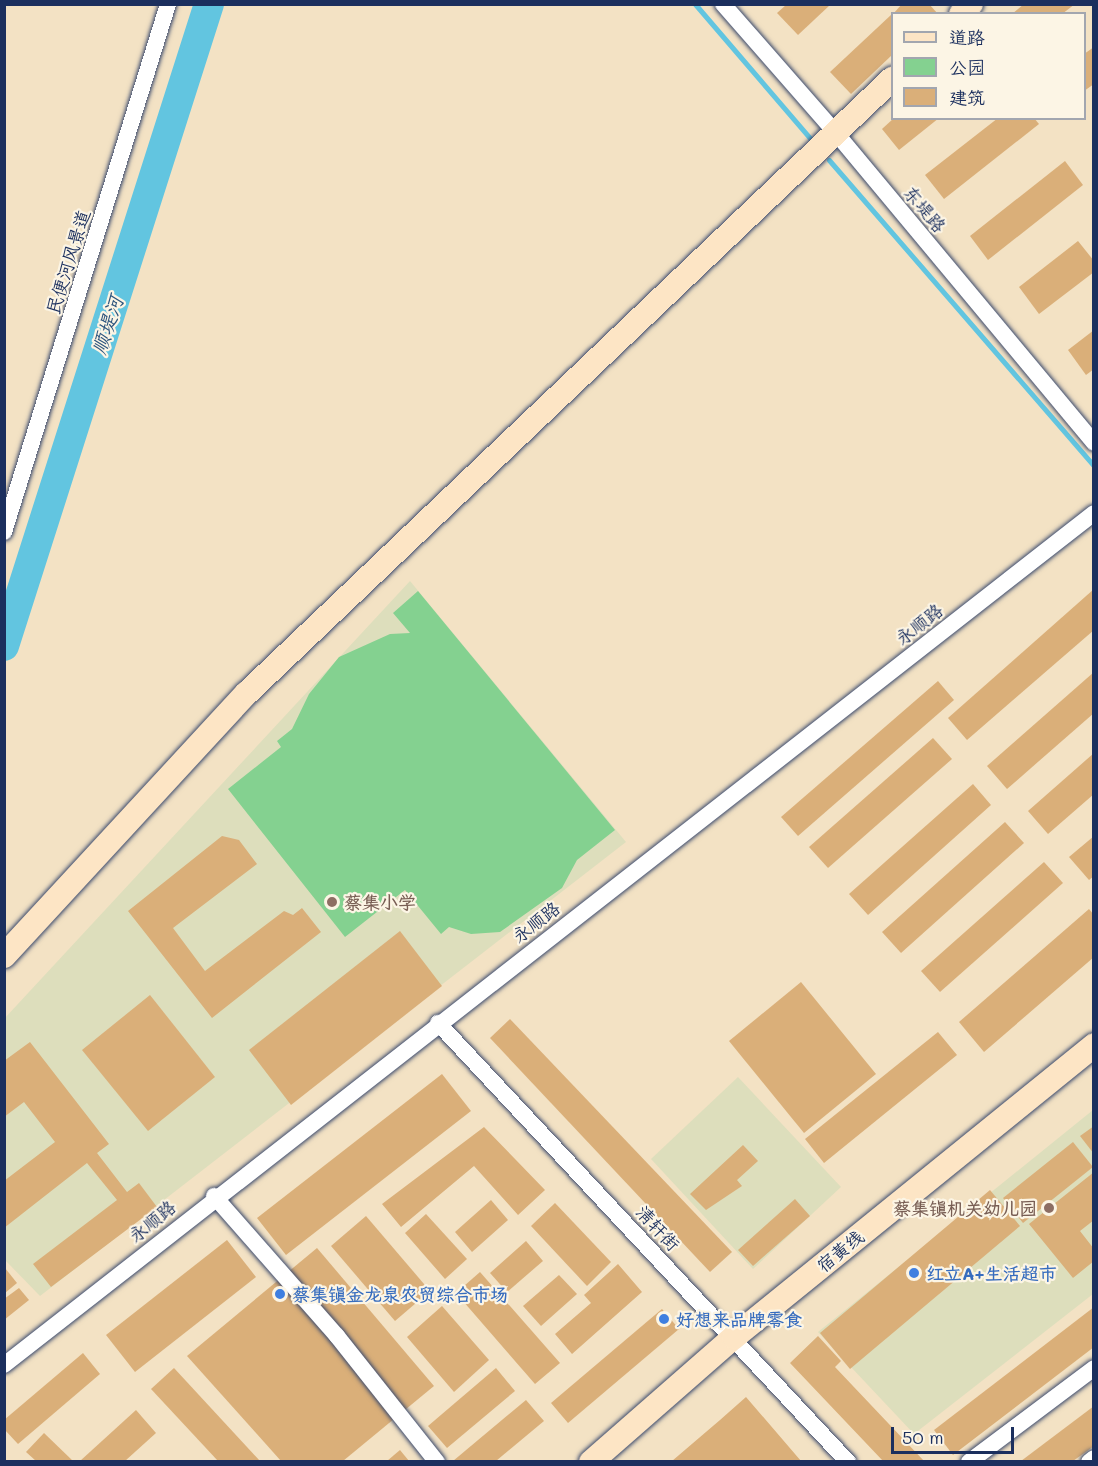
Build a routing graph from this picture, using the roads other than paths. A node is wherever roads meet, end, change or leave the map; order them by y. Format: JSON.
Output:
{"nodes":[{"id":1,"x":168,"y":4,"type":"edge"},
{"id":2,"x":723,"y":4,"type":"edge"},
{"id":3,"x":891,"y":80,"type":"edge"},
{"id":4,"x":837,"y":132,"type":"junction"},
{"id":5,"x":1094,"y":443,"type":"edge"},
{"id":6,"x":1094,"y":513,"type":"edge"},
{"id":7,"x":5,"y":529,"type":"edge"},
{"id":8,"x":4,"y":956,"type":"edge"},
{"id":9,"x":438,"y":1023,"type":"junction"},
{"id":10,"x":1094,"y":1045,"type":"edge"},
{"id":11,"x":214,"y":1196,"type":"junction"},
{"id":12,"x":734,"y":1337,"type":"junction"},
{"id":13,"x":4,"y":1365,"type":"edge"},
{"id":14,"x":1094,"y":1368,"type":"edge"},
{"id":15,"x":1094,"y":1458,"type":"edge"},
{"id":16,"x":437,"y":1461,"type":"edge"},
{"id":17,"x":591,"y":1461,"type":"edge"},
{"id":18,"x":848,"y":1461,"type":"edge"},
{"id":19,"x":969,"y":1461,"type":"edge"},
{"id":20,"x":1089,"y":1461,"type":"edge"}],
"edges":[{"from":1,"to":7,"type":"street","name":"民便河风景道"},
{"from":2,"to":4,"type":"street","name":"东堤路"},
{"from":3,"to":4,"type":"street"},
{"from":4,"to":5,"type":"street","name":"东堤路"},
{"from":4,"to":8,"type":"street"},
{"from":6,"to":9,"type":"street","name":"永顺路"},
{"from":9,"to":11,"type":"street","name":"永顺路"},
{"from":9,"to":12,"type":"street","name":"清轩街"},
{"from":10,"to":12,"type":"street","name":"宿黄线"},
{"from":11,"to":13,"type":"street","name":"永顺路"},
{"from":11,"to":16,"type":"street"},
{"from":12,"to":17,"type":"street","name":"宿黄线"},
{"from":12,"to":18,"type":"street","name":"清轩街"},
{"from":14,"to":19,"type":"street"},
{"from":15,"to":20,"type":"street"}]}
